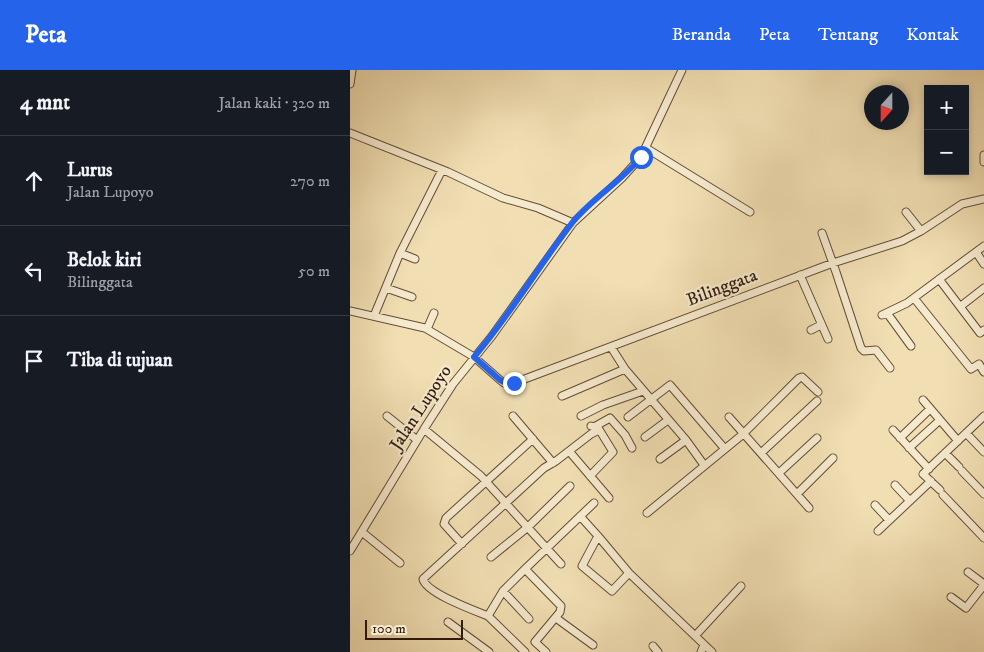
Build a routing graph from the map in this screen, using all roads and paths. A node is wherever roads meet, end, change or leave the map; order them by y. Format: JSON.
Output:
{"nodes":[{"id":1,"x":352,"y":70,"type":"edge"},
{"id":2,"x":682,"y":70,"type":"edge"},
{"id":3,"x":350,"y":84,"type":"edge"},
{"id":4,"x":350,"y":134,"type":"edge"},
{"id":5,"x":646,"y":148,"type":"junction"},
{"id":6,"x":984,"y":155,"type":"edge"},
{"id":7,"x":984,"y":162,"type":"edge"},
{"id":8,"x":442,"y":170,"type":"junction"},
{"id":9,"x":984,"y":199,"type":"edge"},
{"id":10,"x":750,"y":212,"type":"dead end"},
{"id":11,"x":906,"y":212,"type":"dead end"},
{"id":12,"x":572,"y":222,"type":"junction"},
{"id":13,"x":921,"y":231,"type":"junction"},
{"id":14,"x":822,"y":233,"type":"dead end"},
{"id":15,"x":984,"y":246,"type":"edge"},
{"id":16,"x":976,"y":252,"type":"junction"},
{"id":17,"x":400,"y":253,"type":"junction"},
{"id":18,"x":415,"y":259,"type":"dead end"},
{"id":19,"x":983,"y":262,"type":"edge"},
{"id":20,"x":835,"y":267,"type":"junction"},
{"id":21,"x":801,"y":278,"type":"junction"},
{"id":22,"x":939,"y":279,"type":"junction"},
{"id":23,"x":386,"y":288,"type":"junction"},
{"id":24,"x":984,"y":288,"type":"edge"},
{"id":25,"x":412,"y":297,"type":"dead end"},
{"id":26,"x":914,"y":298,"type":"junction"},
{"id":27,"x":961,"y":306,"type":"junction"},
{"id":28,"x":350,"y":311,"type":"edge"},
{"id":29,"x":434,"y":313,"type":"dead end"},
{"id":30,"x":374,"y":316,"type":"junction"},
{"id":31,"x":821,"y":325,"type":"junction"},
{"id":32,"x":427,"y":329,"type":"junction"},
{"id":33,"x":811,"y":330,"type":"dead end"},
{"id":34,"x":983,"y":333,"type":"edge"},
{"id":35,"x":828,"y":339,"type":"dead end"},
{"id":36,"x":911,"y":346,"type":"dead end"},
{"id":37,"x":612,"y":349,"type":"junction"},
{"id":38,"x":474,"y":357,"type":"junction"},
{"id":39,"x":890,"y":368,"type":"dead end"},
{"id":40,"x":625,"y":369,"type":"junction"},
{"id":41,"x":984,"y":372,"type":"edge"},
{"id":42,"x":643,"y":391,"type":"junction"},
{"id":43,"x":818,"y":392,"type":"dead end"},
{"id":44,"x":562,"y":396,"type":"dead end"},
{"id":45,"x":650,"y":399,"type":"junction"},
{"id":46,"x":817,"y":400,"type":"dead end"},
{"id":47,"x":923,"y":400,"type":"dead end"},
{"id":48,"x":930,"y":409,"type":"junction"},
{"id":49,"x":387,"y":416,"type":"dead end"},
{"id":50,"x":513,"y":416,"type":"dead end"},
{"id":51,"x":581,"y":416,"type":"dead end"},
{"id":52,"x":984,"y":416,"type":"edge"},
{"id":53,"x":628,"y":417,"type":"dead end"},
{"id":54,"x":729,"y":417,"type":"dead end"},
{"id":55,"x":668,"y":420,"type":"junction"},
{"id":56,"x":940,"y":420,"type":"junction"},
{"id":57,"x":596,"y":427,"type":"junction"},
{"id":58,"x":424,"y":429,"type":"junction"},
{"id":59,"x":893,"y":430,"type":"dead end"},
{"id":60,"x":744,"y":433,"type":"junction"},
{"id":61,"x":966,"y":434,"type":"junction"},
{"id":62,"x":645,"y":437,"type":"dead end"},
{"id":63,"x":533,"y":438,"type":"junction"},
{"id":64,"x":817,"y":438,"type":"dead end"},
{"id":65,"x":900,"y":438,"type":"junction"},
{"id":66,"x":417,"y":440,"type":"junction"},
{"id":67,"x":686,"y":440,"type":"junction"},
{"id":68,"x":958,"y":441,"type":"junction"},
{"id":69,"x":632,"y":448,"type":"dead end"},
{"id":70,"x":909,"y":448,"type":"junction"},
{"id":71,"x":725,"y":449,"type":"junction"},
{"id":72,"x":569,"y":451,"type":"junction"},
{"id":73,"x":984,"y":452,"type":"edge"},
{"id":74,"x":761,"y":453,"type":"junction"},
{"id":75,"x":945,"y":453,"type":"junction"},
{"id":76,"x":833,"y":458,"type":"dead end"},
{"id":77,"x":660,"y":459,"type":"dead end"},
{"id":78,"x":553,"y":463,"type":"junction"},
{"id":79,"x":704,"y":465,"type":"junction"},
{"id":80,"x":929,"y":469,"type":"junction"},
{"id":81,"x":779,"y":473,"type":"junction"},
{"id":82,"x":590,"y":476,"type":"junction"},
{"id":83,"x":486,"y":481,"type":"junction"},
{"id":84,"x":931,"y":481,"type":"junction"},
{"id":85,"x":895,"y":484,"type":"dead end"},
{"id":86,"x":570,"y":486,"type":"dead end"},
{"id":87,"x":797,"y":494,"type":"junction"},
{"id":88,"x":984,"y":494,"type":"edge"},
{"id":89,"x":609,"y":498,"type":"dead end"},
{"id":90,"x":910,"y":501,"type":"junction"},
{"id":91,"x":505,"y":503,"type":"junction"},
{"id":92,"x":594,"y":503,"type":"dead end"},
{"id":93,"x":875,"y":505,"type":"dead end"},
{"id":94,"x":809,"y":508,"type":"dead end"},
{"id":95,"x":647,"y":513,"type":"dead end"},
{"id":96,"x":580,"y":516,"type":"junction"},
{"id":97,"x":889,"y":520,"type":"junction"},
{"id":98,"x":528,"y":527,"type":"junction"},
{"id":99,"x":878,"y":531,"type":"dead end"},
{"id":100,"x":362,"y":532,"type":"junction"},
{"id":101,"x":598,"y":536,"type":"junction"},
{"id":102,"x":984,"y":538,"type":"edge"},
{"id":103,"x":462,"y":544,"type":"junction"},
{"id":104,"x":547,"y":548,"type":"junction"},
{"id":105,"x":350,"y":551,"type":"edge"},
{"id":106,"x":490,"y":557,"type":"dead end"},
{"id":107,"x":400,"y":563,"type":"dead end"},
{"id":108,"x":561,"y":564,"type":"dead end"},
{"id":109,"x":525,"y":569,"type":"junction"},
{"id":110,"x":968,"y":572,"type":"dead end"},
{"id":111,"x":628,"y":573,"type":"junction"},
{"id":112,"x":984,"y":585,"type":"edge"},
{"id":113,"x":740,"y":586,"type":"dead end"},
{"id":114,"x":503,"y":591,"type":"junction"},
{"id":115,"x":952,"y":597,"type":"dead end"},
{"id":116,"x":488,"y":616,"type":"junction"},
{"id":117,"x":556,"y":618,"type":"junction"},
{"id":118,"x":528,"y":619,"type":"dead end"},
{"id":119,"x":448,"y":622,"type":"dead end"},
{"id":120,"x":695,"y":636,"type":"junction"},
{"id":121,"x":535,"y":642,"type":"junction"},
{"id":122,"x":593,"y":645,"type":"dead end"},
{"id":123,"x":703,"y":649,"type":"edge"},
{"id":124,"x":489,"y":652,"type":"edge"},
{"id":125,"x":525,"y":652,"type":"edge"},
{"id":126,"x":546,"y":652,"type":"edge"},
{"id":127,"x":712,"y":652,"type":"edge"}],
"edges":[{"from":1,"to":3,"type":"street"},
{"from":2,"to":5,"type":"street","name":"Jalan Lupoyo"},
{"from":4,"to":8,"type":"street"},
{"from":5,"to":10,"type":"street"},
{"from":5,"to":12,"type":"street","name":"Jalan Lupoyo"},
{"from":6,"to":7,"type":"street"},
{"from":8,"to":12,"type":"street"},
{"from":8,"to":17,"type":"street"},
{"from":9,"to":13,"type":"street","name":"Bilinggata"},
{"from":11,"to":13,"type":"street"},
{"from":12,"to":38,"type":"street","name":"Jalan Lupoyo"},
{"from":13,"to":20,"type":"street","name":"Bilinggata"},
{"from":14,"to":20,"type":"street"},
{"from":15,"to":16,"type":"street"},
{"from":16,"to":19,"type":"street"},
{"from":16,"to":22,"type":"street"},
{"from":17,"to":18,"type":"street"},
{"from":17,"to":23,"type":"street"},
{"from":20,"to":21,"type":"street","name":"Bilinggata"},
{"from":20,"to":39,"type":"street"},
{"from":21,"to":31,"type":"street"},
{"from":21,"to":37,"type":"street","name":"Bilinggata"},
{"from":22,"to":26,"type":"street"},
{"from":22,"to":27,"type":"street"},
{"from":23,"to":25,"type":"street"},
{"from":23,"to":30,"type":"street"},
{"from":24,"to":27,"type":"street"},
{"from":26,"to":36,"type":"street"},
{"from":26,"to":41,"type":"street"},
{"from":27,"to":34,"type":"street"},
{"from":28,"to":30,"type":"street","name":"Bilinggata"},
{"from":29,"to":32,"type":"street"},
{"from":30,"to":32,"type":"street","name":"Bilinggata"},
{"from":31,"to":33,"type":"street"},
{"from":31,"to":35,"type":"street"},
{"from":32,"to":38,"type":"street","name":"Bilinggata"},
{"from":37,"to":38,"type":"street","name":"Bilinggata"},
{"from":37,"to":40,"type":"street"},
{"from":38,"to":58,"type":"street","name":"Jalan Lupoyo"},
{"from":40,"to":42,"type":"street"},
{"from":40,"to":44,"type":"street"},
{"from":42,"to":45,"type":"street"},
{"from":42,"to":51,"type":"street"},
{"from":43,"to":60,"type":"street"},
{"from":45,"to":53,"type":"street"},
{"from":45,"to":55,"type":"street"},
{"from":45,"to":71,"type":"street"},
{"from":46,"to":74,"type":"street"},
{"from":47,"to":48,"type":"street"},
{"from":48,"to":56,"type":"street"},
{"from":48,"to":65,"type":"street"},
{"from":49,"to":66,"type":"street"},
{"from":50,"to":63,"type":"street"},
{"from":52,"to":61,"type":"street"},
{"from":54,"to":60,"type":"street"},
{"from":55,"to":62,"type":"street"},
{"from":55,"to":67,"type":"street"},
{"from":56,"to":68,"type":"street"},
{"from":56,"to":70,"type":"street"},
{"from":57,"to":69,"type":"street"},
{"from":57,"to":72,"type":"street"},
{"from":57,"to":82,"type":"street"},
{"from":58,"to":66,"type":"street","name":"Jalan Lupoyo"},
{"from":58,"to":83,"type":"street"},
{"from":59,"to":65,"type":"street"},
{"from":60,"to":71,"type":"street"},
{"from":60,"to":74,"type":"street"},
{"from":61,"to":68,"type":"street"},
{"from":61,"to":73,"type":"street"},
{"from":63,"to":78,"type":"street"},
{"from":63,"to":83,"type":"street"},
{"from":64,"to":81,"type":"street"},
{"from":65,"to":70,"type":"street"},
{"from":66,"to":100,"type":"street","name":"Jalan Lupoyo"},
{"from":67,"to":77,"type":"street"},
{"from":67,"to":79,"type":"street"},
{"from":68,"to":75,"type":"street"},
{"from":70,"to":80,"type":"street"},
{"from":71,"to":79,"type":"street"},
{"from":72,"to":78,"type":"street"},
{"from":72,"to":82,"type":"street"},
{"from":74,"to":81,"type":"street"},
{"from":75,"to":80,"type":"street"},
{"from":75,"to":88,"type":"street"},
{"from":76,"to":87,"type":"street"},
{"from":78,"to":91,"type":"street"},
{"from":79,"to":95,"type":"street"},
{"from":80,"to":84,"type":"street"},
{"from":81,"to":87,"type":"street"},
{"from":82,"to":89,"type":"street"},
{"from":83,"to":91,"type":"street"},
{"from":83,"to":103,"type":"street"},
{"from":84,"to":90,"type":"street"},
{"from":84,"to":102,"type":"street"},
{"from":85,"to":90,"type":"street"},
{"from":86,"to":98,"type":"street"},
{"from":87,"to":94,"type":"street"},
{"from":90,"to":97,"type":"street"},
{"from":91,"to":98,"type":"street"},
{"from":91,"to":103,"type":"street"},
{"from":92,"to":96,"type":"street"},
{"from":93,"to":97,"type":"street"},
{"from":96,"to":101,"type":"street"},
{"from":96,"to":104,"type":"street"},
{"from":97,"to":99,"type":"street"},
{"from":98,"to":104,"type":"street"},
{"from":98,"to":106,"type":"street"},
{"from":100,"to":105,"type":"street","name":"Jalan Lupoyo"},
{"from":100,"to":107,"type":"street"},
{"from":101,"to":111,"type":"street"},
{"from":101,"to":111,"type":"street"},
{"from":103,"to":116,"type":"street"},
{"from":104,"to":108,"type":"street"},
{"from":104,"to":109,"type":"street"},
{"from":109,"to":114,"type":"street"},
{"from":109,"to":117,"type":"street"},
{"from":110,"to":112,"type":"street"},
{"from":111,"to":120,"type":"street"},
{"from":112,"to":115,"type":"street"},
{"from":113,"to":120,"type":"street"},
{"from":114,"to":116,"type":"street"},
{"from":114,"to":118,"type":"street"},
{"from":116,"to":125,"type":"street"},
{"from":117,"to":121,"type":"street"},
{"from":117,"to":122,"type":"street"},
{"from":119,"to":124,"type":"street"},
{"from":120,"to":123,"type":"street"},
{"from":121,"to":125,"type":"street"},
{"from":121,"to":126,"type":"street"},
{"from":123,"to":127,"type":"street"}]}
